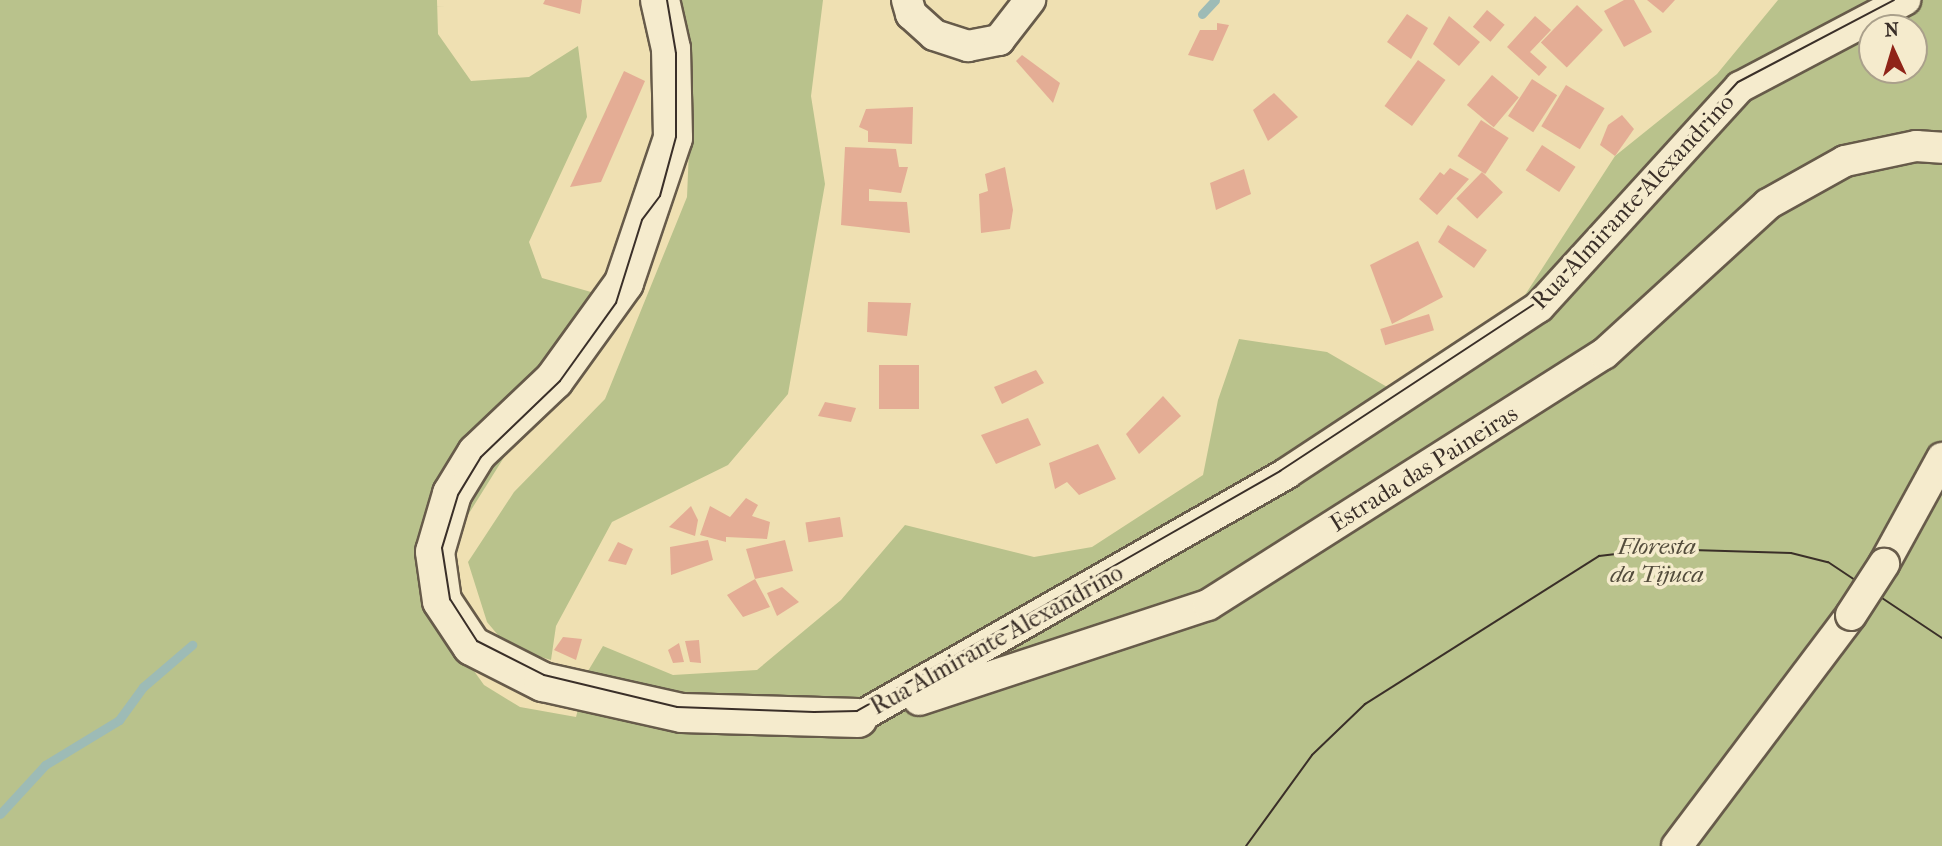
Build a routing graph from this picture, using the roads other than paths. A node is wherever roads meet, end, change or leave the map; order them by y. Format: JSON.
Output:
{"nodes":[{"id":1,"x":660,"y":0,"type":"edge"},
{"id":2,"x":907,"y":0,"type":"edge"},
{"id":3,"x":1030,"y":0,"type":"edge"},
{"id":4,"x":1905,"y":0,"type":"edge"},
{"id":5,"x":1942,"y":148,"type":"edge"},
{"id":6,"x":1942,"y":458,"type":"edge"},
{"id":7,"x":858,"y":718,"type":"junction"},
{"id":8,"x":1677,"y":846,"type":"edge"}],
"edges":[{"from":1,"to":7,"type":"street","name":"Rua Almirante Alexandrino"},
{"from":2,"to":3,"type":"street"},
{"from":4,"to":7,"type":"street","name":"Rua Almirante Alexandrino"},
{"from":5,"to":7,"type":"street","name":"Estrada das Paineiras"},
{"from":6,"to":8,"type":"street","bridge":true}]}
